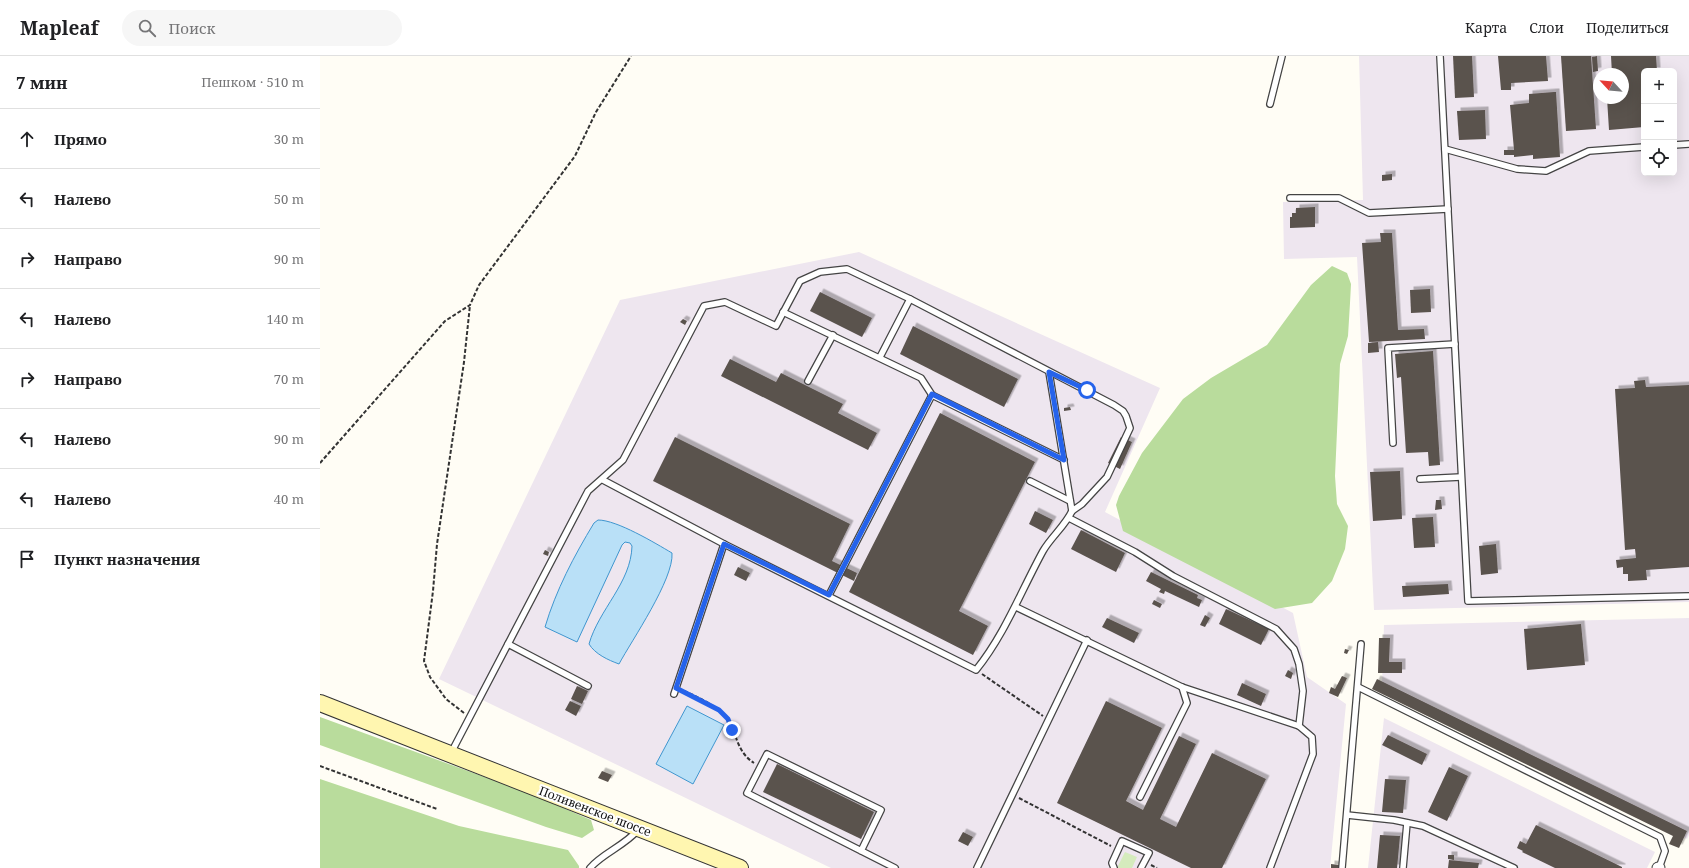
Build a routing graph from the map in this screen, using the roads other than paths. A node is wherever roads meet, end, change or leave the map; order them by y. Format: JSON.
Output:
{"nodes":[{"id":1,"x":1282,"y":56,"type":"edge"},
{"id":2,"x":1440,"y":56,"type":"edge"},
{"id":3,"x":1270,"y":104,"type":"dead end"},
{"id":4,"x":1689,"y":144,"type":"edge"},
{"id":5,"x":1677,"y":145,"type":"edge"},
{"id":6,"x":1641,"y":147,"type":"edge"},
{"id":7,"x":1445,"y":148,"type":"junction"},
{"id":8,"x":1290,"y":198,"type":"dead end"},
{"id":9,"x":1448,"y":209,"type":"junction"},
{"id":10,"x":910,"y":299,"type":"junction"},
{"id":11,"x":783,"y":312,"type":"junction"},
{"id":12,"x":833,"y":335,"type":"junction"},
{"id":13,"x":1455,"y":344,"type":"junction"},
{"id":14,"x":880,"y":357,"type":"junction"},
{"id":15,"x":1049,"y":372,"type":"junction"},
{"id":16,"x":808,"y":381,"type":"dead end"},
{"id":17,"x":932,"y":394,"type":"junction"},
{"id":18,"x":1393,"y":443,"type":"dead end"},
{"id":19,"x":1064,"y":460,"type":"junction"},
{"id":20,"x":1461,"y":477,"type":"junction"},
{"id":21,"x":1420,"y":479,"type":"dead end"},
{"id":22,"x":603,"y":480,"type":"junction"},
{"id":23,"x":1030,"y":480,"type":"dead end"},
{"id":24,"x":1070,"y":501,"type":"junction"},
{"id":25,"x":1072,"y":511,"type":"junction"},
{"id":26,"x":1069,"y":518,"type":"junction"},
{"id":27,"x":724,"y":544,"type":"junction"},
{"id":28,"x":829,"y":595,"type":"junction"},
{"id":29,"x":1689,"y":596,"type":"edge"},
{"id":30,"x":1016,"y":606,"type":"junction"},
{"id":31,"x":1087,"y":640,"type":"junction"},
{"id":32,"x":508,"y":644,"type":"junction"},
{"id":33,"x":1361,"y":644,"type":"dead end"},
{"id":34,"x":588,"y":686,"type":"dead end"},
{"id":35,"x":1182,"y":687,"type":"junction"},
{"id":36,"x":1358,"y":687,"type":"junction"},
{"id":37,"x":675,"y":691,"type":"road end"},
{"id":38,"x":320,"y":703,"type":"edge"},
{"id":39,"x":1299,"y":726,"type":"junction"},
{"id":40,"x":450,"y":755,"type":"junction"},
{"id":41,"x":1140,"y":797,"type":"dead end"},
{"id":42,"x":1347,"y":815,"type":"junction"},
{"id":43,"x":1407,"y":823,"type":"junction"},
{"id":44,"x":639,"y":828,"type":"junction"},
{"id":45,"x":861,"y":851,"type":"junction"},
{"id":46,"x":590,"y":868,"type":"edge"},
{"id":47,"x":740,"y":868,"type":"edge"},
{"id":48,"x":894,"y":868,"type":"edge"},
{"id":49,"x":977,"y":868,"type":"edge"},
{"id":50,"x":1114,"y":868,"type":"edge"},
{"id":51,"x":1141,"y":868,"type":"edge"},
{"id":52,"x":1270,"y":868,"type":"edge"},
{"id":53,"x":1342,"y":868,"type":"edge"},
{"id":54,"x":1403,"y":868,"type":"edge"},
{"id":55,"x":1514,"y":868,"type":"edge"},
{"id":56,"x":1658,"y":868,"type":"edge"}],
"edges":[{"from":1,"to":3,"type":"lane"},
{"from":2,"to":7,"type":"lane"},
{"from":4,"to":5,"type":"lane"},
{"from":6,"to":7,"type":"lane"},
{"from":7,"to":9,"type":"lane"},
{"from":8,"to":9,"type":"lane"},
{"from":9,"to":13,"type":"lane"},
{"from":10,"to":11,"type":"lane"},
{"from":10,"to":14,"type":"lane"},
{"from":10,"to":15,"type":"lane"},
{"from":11,"to":12,"type":"lane"},
{"from":11,"to":22,"type":"lane"},
{"from":12,"to":14,"type":"lane"},
{"from":12,"to":16,"type":"lane"},
{"from":13,"to":18,"type":"lane"},
{"from":13,"to":20,"type":"lane"},
{"from":14,"to":17,"type":"lane"},
{"from":15,"to":19,"type":"lane"},
{"from":15,"to":25,"type":"lane"},
{"from":17,"to":19,"type":"lane"},
{"from":17,"to":28,"type":"lane"},
{"from":19,"to":24,"type":"lane"},
{"from":20,"to":21,"type":"lane"},
{"from":20,"to":29,"type":"lane"},
{"from":22,"to":27,"type":"lane"},
{"from":22,"to":32,"type":"lane"},
{"from":23,"to":24,"type":"lane"},
{"from":24,"to":25,"type":"lane"},
{"from":25,"to":26,"type":"lane"},
{"from":26,"to":30,"type":"lane"},
{"from":26,"to":39,"type":"lane"},
{"from":27,"to":28,"type":"lane"},
{"from":27,"to":37,"type":"lane"},
{"from":28,"to":30,"type":"lane"},
{"from":30,"to":31,"type":"lane"},
{"from":31,"to":35,"type":"lane"},
{"from":31,"to":49,"type":"lane"},
{"from":32,"to":34,"type":"lane"},
{"from":32,"to":40,"type":"lane"},
{"from":33,"to":36,"type":"lane"},
{"from":35,"to":39,"type":"lane"},
{"from":35,"to":41,"type":"lane"},
{"from":36,"to":42,"type":"lane"},
{"from":36,"to":56,"type":"lane"},
{"from":38,"to":40,"type":"street","name":"Поливенское шоссе"},
{"from":39,"to":52,"type":"lane"},
{"from":40,"to":44,"type":"street","name":"Поливенское шоссе"},
{"from":42,"to":43,"type":"lane"},
{"from":42,"to":53,"type":"lane"},
{"from":43,"to":54,"type":"lane"},
{"from":43,"to":55,"type":"lane"},
{"from":44,"to":46,"type":"lane"},
{"from":44,"to":47,"type":"street","name":"Поливенское шоссе"},
{"from":45,"to":45,"type":"lane"},
{"from":45,"to":48,"type":"lane"},
{"from":50,"to":51,"type":"lane"}]}
